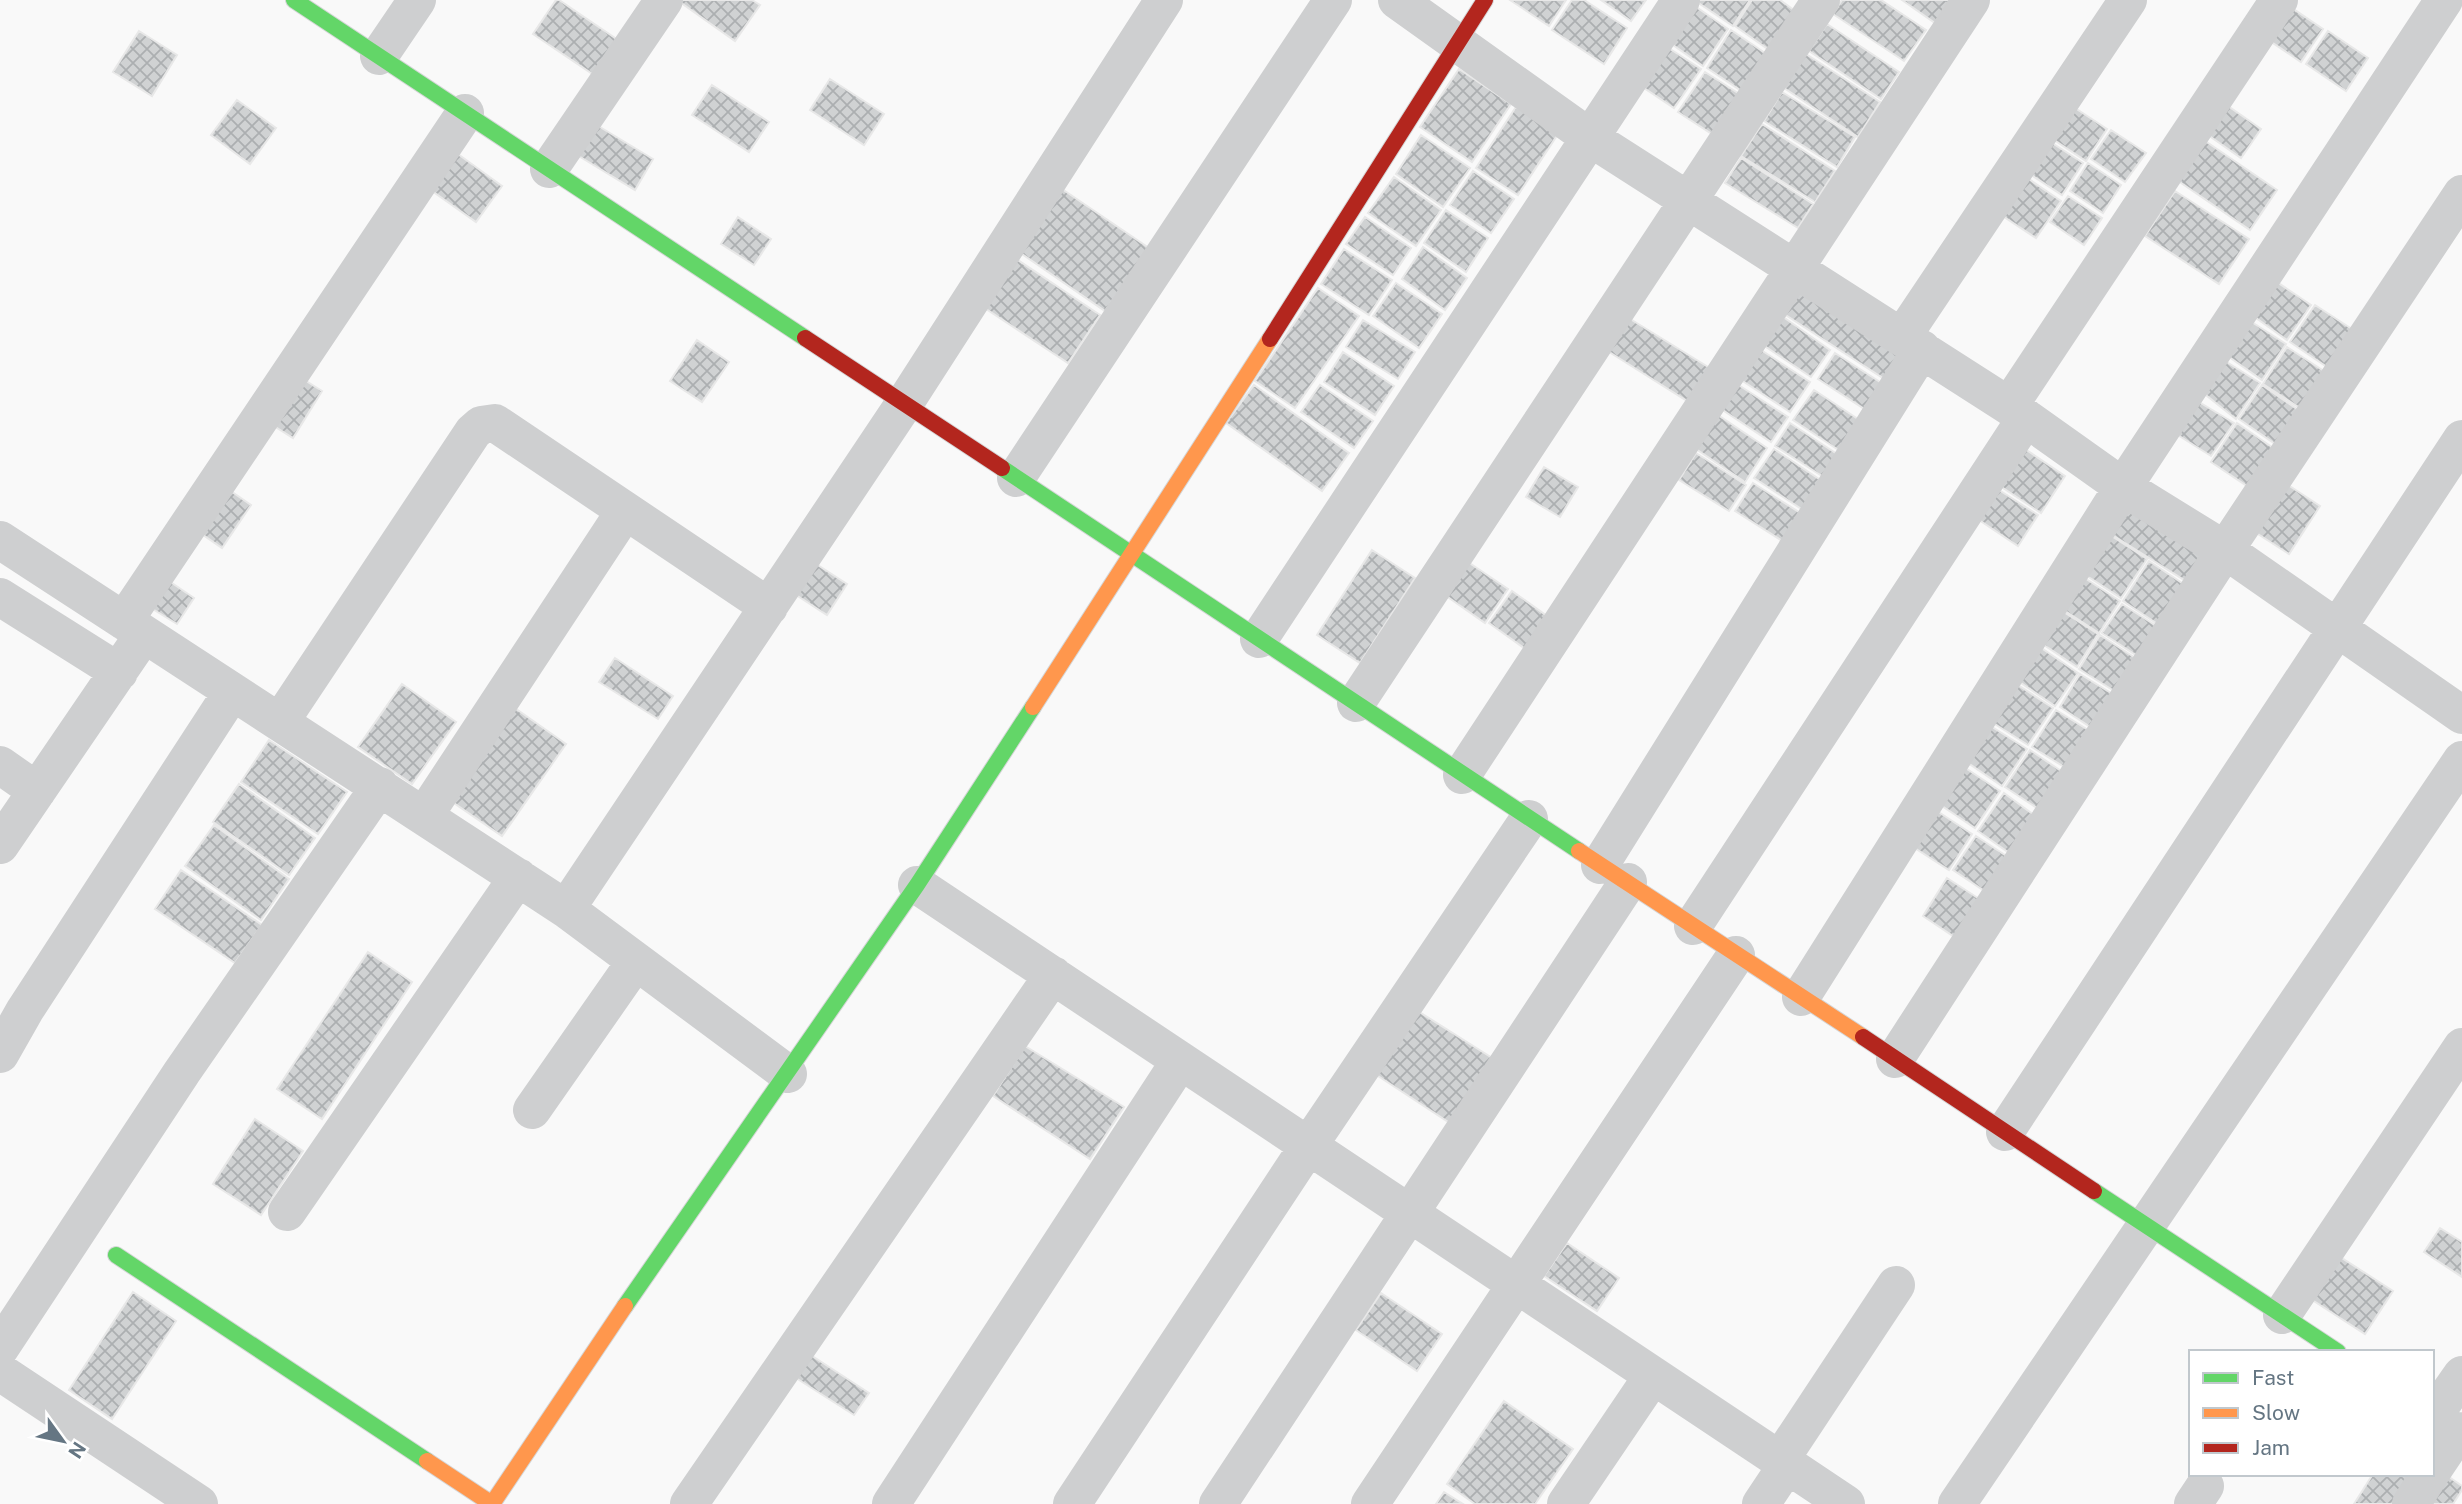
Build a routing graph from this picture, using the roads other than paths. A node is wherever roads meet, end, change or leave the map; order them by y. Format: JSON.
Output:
{"nodes":[{"id":1,"x":294,"y":0,"type":"edge"},
{"id":2,"x":417,"y":0,"type":"edge"},
{"id":3,"x":664,"y":0,"type":"edge"},
{"id":4,"x":1164,"y":0,"type":"edge"},
{"id":5,"x":1333,"y":0,"type":"edge"},
{"id":6,"x":1397,"y":0,"type":"edge"},
{"id":7,"x":1485,"y":0,"type":"edge"},
{"id":8,"x":1681,"y":0,"type":"edge"},
{"id":9,"x":1821,"y":0,"type":"edge"},
{"id":10,"x":1971,"y":0,"type":"edge"},
{"id":11,"x":2129,"y":0,"type":"edge"},
{"id":12,"x":2279,"y":0,"type":"edge"},
{"id":13,"x":2444,"y":0,"type":"edge"},
{"id":14,"x":1457,"y":42,"type":"junction"},
{"id":15,"x":379,"y":56,"type":"junction"},
{"id":16,"x":465,"y":113,"type":"junction"},
{"id":17,"x":1589,"y":137,"type":"junction"},
{"id":18,"x":549,"y":169,"type":"junction"},
{"id":19,"x":2462,"y":194,"type":"edge"},
{"id":20,"x":1688,"y":202,"type":"junction"},
{"id":21,"x":1796,"y":268,"type":"junction"},
{"id":22,"x":1912,"y":343,"type":"junction"},
{"id":23,"x":904,"y":404,"type":"junction"},
{"id":24,"x":2018,"y":412,"type":"junction"},
{"id":25,"x":2462,"y":439,"type":"edge"},
{"id":26,"x":1016,"y":478,"type":"junction"},
{"id":27,"x":2123,"y":487,"type":"junction"},
{"id":28,"x":625,"y":510,"type":"junction"},
{"id":29,"x":0,"y":540,"type":"edge"},
{"id":30,"x":2225,"y":550,"type":"junction"},
{"id":31,"x":1133,"y":555,"type":"junction"},
{"id":32,"x":0,"y":597,"type":"edge"},
{"id":33,"x":769,"y":607,"type":"junction"},
{"id":34,"x":134,"y":628,"type":"junction"},
{"id":35,"x":2336,"y":629,"type":"junction"},
{"id":36,"x":1259,"y":639,"type":"junction"},
{"id":37,"x":119,"y":672,"type":"junction"},
{"id":38,"x":232,"y":692,"type":"junction"},
{"id":39,"x":1356,"y":703,"type":"junction"},
{"id":40,"x":2462,"y":715,"type":"edge"},
{"id":41,"x":280,"y":722,"type":"junction"},
{"id":42,"x":2462,"y":760,"type":"edge"},
{"id":43,"x":0,"y":765,"type":"edge"},
{"id":44,"x":1461,"y":775,"type":"junction"},
{"id":45,"x":380,"y":786,"type":"junction"},
{"id":46,"x":37,"y":791,"type":"junction"},
{"id":47,"x":424,"y":816,"type":"junction"},
{"id":48,"x":1529,"y":819,"type":"junction"},
{"id":49,"x":0,"y":845,"type":"edge"},
{"id":50,"x":1614,"y":873,"type":"junction"},
{"id":51,"x":518,"y":877,"type":"junction"},
{"id":52,"x":917,"y":885,"type":"junction"},
{"id":53,"x":566,"y":909,"type":"junction"},
{"id":54,"x":1693,"y":926,"type":"junction"},
{"id":55,"x":1737,"y":955,"type":"junction"},
{"id":56,"x":636,"y":961,"type":"junction"},
{"id":57,"x":1053,"y":975,"type":"junction"},
{"id":58,"x":1801,"y":997,"type":"junction"},
{"id":59,"x":2462,"y":1046,"type":"edge"},
{"id":60,"x":0,"y":1054,"type":"edge"},
{"id":61,"x":1895,"y":1059,"type":"junction"},
{"id":62,"x":1180,"y":1061,"type":"junction"},
{"id":63,"x":788,"y":1074,"type":"junction"},
{"id":64,"x":532,"y":1110,"type":"dead end"},
{"id":65,"x":2006,"y":1132,"type":"junction"},
{"id":66,"x":1309,"y":1145,"type":"junction"},
{"id":67,"x":287,"y":1212,"type":"dead end"},
{"id":68,"x":1410,"y":1213,"type":"junction"},
{"id":69,"x":2146,"y":1225,"type":"junction"},
{"id":70,"x":117,"y":1255,"type":"dead end"},
{"id":71,"x":1516,"y":1284,"type":"junction"},
{"id":72,"x":1896,"y":1284,"type":"dead end"},
{"id":73,"x":2282,"y":1315,"type":"junction"},
{"id":74,"x":0,"y":1348,"type":"edge"},
{"id":75,"x":2335,"y":1350,"type":"edge"},
{"id":76,"x":0,"y":1372,"type":"edge"},
{"id":77,"x":2462,"y":1375,"type":"edge"},
{"id":78,"x":1652,"y":1377,"type":"junction"},
{"id":79,"x":2447,"y":1423,"type":"edge"},
{"id":80,"x":1783,"y":1463,"type":"junction"},
{"id":81,"x":2434,"y":1464,"type":"edge"},
{"id":82,"x":2429,"y":1476,"type":"edge"},
{"id":83,"x":199,"y":1504,"type":"edge"},
{"id":84,"x":690,"y":1504,"type":"edge"},
{"id":85,"x":891,"y":1504,"type":"edge"},
{"id":86,"x":1072,"y":1504,"type":"edge"},
{"id":87,"x":1218,"y":1504,"type":"edge"},
{"id":88,"x":1370,"y":1504,"type":"edge"},
{"id":89,"x":1566,"y":1504,"type":"edge"},
{"id":90,"x":1760,"y":1504,"type":"edge"},
{"id":91,"x":1846,"y":1504,"type":"edge"},
{"id":92,"x":1957,"y":1504,"type":"edge"},
{"id":93,"x":2411,"y":1504,"type":"edge"}],
"edges":[{"from":1,"to":15,"type":"street"},
{"from":2,"to":15,"type":"street"},
{"from":3,"to":18,"type":"street"},
{"from":4,"to":23,"type":"street"},
{"from":5,"to":26,"type":"street"},
{"from":6,"to":14,"type":"street"},
{"from":7,"to":14,"type":"street"},
{"from":8,"to":17,"type":"street"},
{"from":9,"to":20,"type":"street"},
{"from":10,"to":21,"type":"street"},
{"from":11,"to":22,"type":"street"},
{"from":12,"to":24,"type":"street"},
{"from":13,"to":27,"type":"street"},
{"from":14,"to":17,"type":"street"},
{"from":14,"to":31,"type":"street"},
{"from":15,"to":16,"type":"street"},
{"from":16,"to":18,"type":"street"},
{"from":16,"to":34,"type":"street"},
{"from":17,"to":20,"type":"street"},
{"from":17,"to":36,"type":"street"},
{"from":18,"to":23,"type":"street"},
{"from":19,"to":30,"type":"street"},
{"from":20,"to":21,"type":"street"},
{"from":20,"to":39,"type":"street"},
{"from":21,"to":22,"type":"street"},
{"from":21,"to":44,"type":"street"},
{"from":22,"to":24,"type":"street"},
{"from":22,"to":50,"type":"street"},
{"from":23,"to":26,"type":"street"},
{"from":23,"to":33,"type":"street"},
{"from":24,"to":27,"type":"street"},
{"from":24,"to":54,"type":"street"},
{"from":25,"to":35,"type":"street"},
{"from":26,"to":31,"type":"street"},
{"from":27,"to":30,"type":"street"},
{"from":27,"to":58,"type":"street"},
{"from":28,"to":33,"type":"street"},
{"from":28,"to":41,"type":"street"},
{"from":28,"to":47,"type":"street"},
{"from":29,"to":34,"type":"street"},
{"from":30,"to":35,"type":"street"},
{"from":30,"to":61,"type":"street"},
{"from":31,"to":36,"type":"street"},
{"from":31,"to":52,"type":"street"},
{"from":32,"to":37,"type":"street"},
{"from":33,"to":53,"type":"street"},
{"from":34,"to":37,"type":"street"},
{"from":34,"to":38,"type":"street"},
{"from":35,"to":40,"type":"street"},
{"from":35,"to":65,"type":"street"},
{"from":36,"to":39,"type":"street"},
{"from":37,"to":46,"type":"street"},
{"from":38,"to":41,"type":"street"},
{"from":38,"to":60,"type":"street"},
{"from":39,"to":44,"type":"street"},
{"from":41,"to":45,"type":"street"},
{"from":42,"to":69,"type":"street"},
{"from":43,"to":46,"type":"street"},
{"from":44,"to":48,"type":"street"},
{"from":45,"to":47,"type":"street"},
{"from":45,"to":74,"type":"street"},
{"from":46,"to":49,"type":"street"},
{"from":47,"to":51,"type":"street"},
{"from":48,"to":50,"type":"street"},
{"from":48,"to":66,"type":"street"},
{"from":50,"to":54,"type":"street"},
{"from":50,"to":68,"type":"street"},
{"from":51,"to":53,"type":"street"},
{"from":51,"to":67,"type":"street"},
{"from":52,"to":57,"type":"street"},
{"from":52,"to":63,"type":"street"},
{"from":53,"to":56,"type":"street"},
{"from":54,"to":55,"type":"street"},
{"from":55,"to":58,"type":"street"},
{"from":55,"to":71,"type":"street"},
{"from":56,"to":63,"type":"street"},
{"from":56,"to":64,"type":"street"},
{"from":57,"to":62,"type":"street"},
{"from":57,"to":84,"type":"street"},
{"from":58,"to":61,"type":"street"},
{"from":59,"to":73,"type":"street"},
{"from":61,"to":65,"type":"street"},
{"from":62,"to":66,"type":"street"},
{"from":62,"to":85,"type":"street"},
{"from":63,"to":70,"type":"street"},
{"from":65,"to":69,"type":"street"},
{"from":66,"to":68,"type":"street"},
{"from":66,"to":86,"type":"street"},
{"from":68,"to":71,"type":"street"},
{"from":68,"to":87,"type":"street"},
{"from":69,"to":73,"type":"street"},
{"from":69,"to":92,"type":"street"},
{"from":71,"to":78,"type":"street"},
{"from":71,"to":88,"type":"street"},
{"from":72,"to":80,"type":"street"},
{"from":73,"to":75,"type":"street"},
{"from":76,"to":83,"type":"street"},
{"from":77,"to":79,"type":"street"},
{"from":78,"to":80,"type":"street"},
{"from":78,"to":89,"type":"street"},
{"from":79,"to":81,"type":"street"},
{"from":80,"to":90,"type":"street"},
{"from":80,"to":91,"type":"street"},
{"from":82,"to":93,"type":"street"}]}
